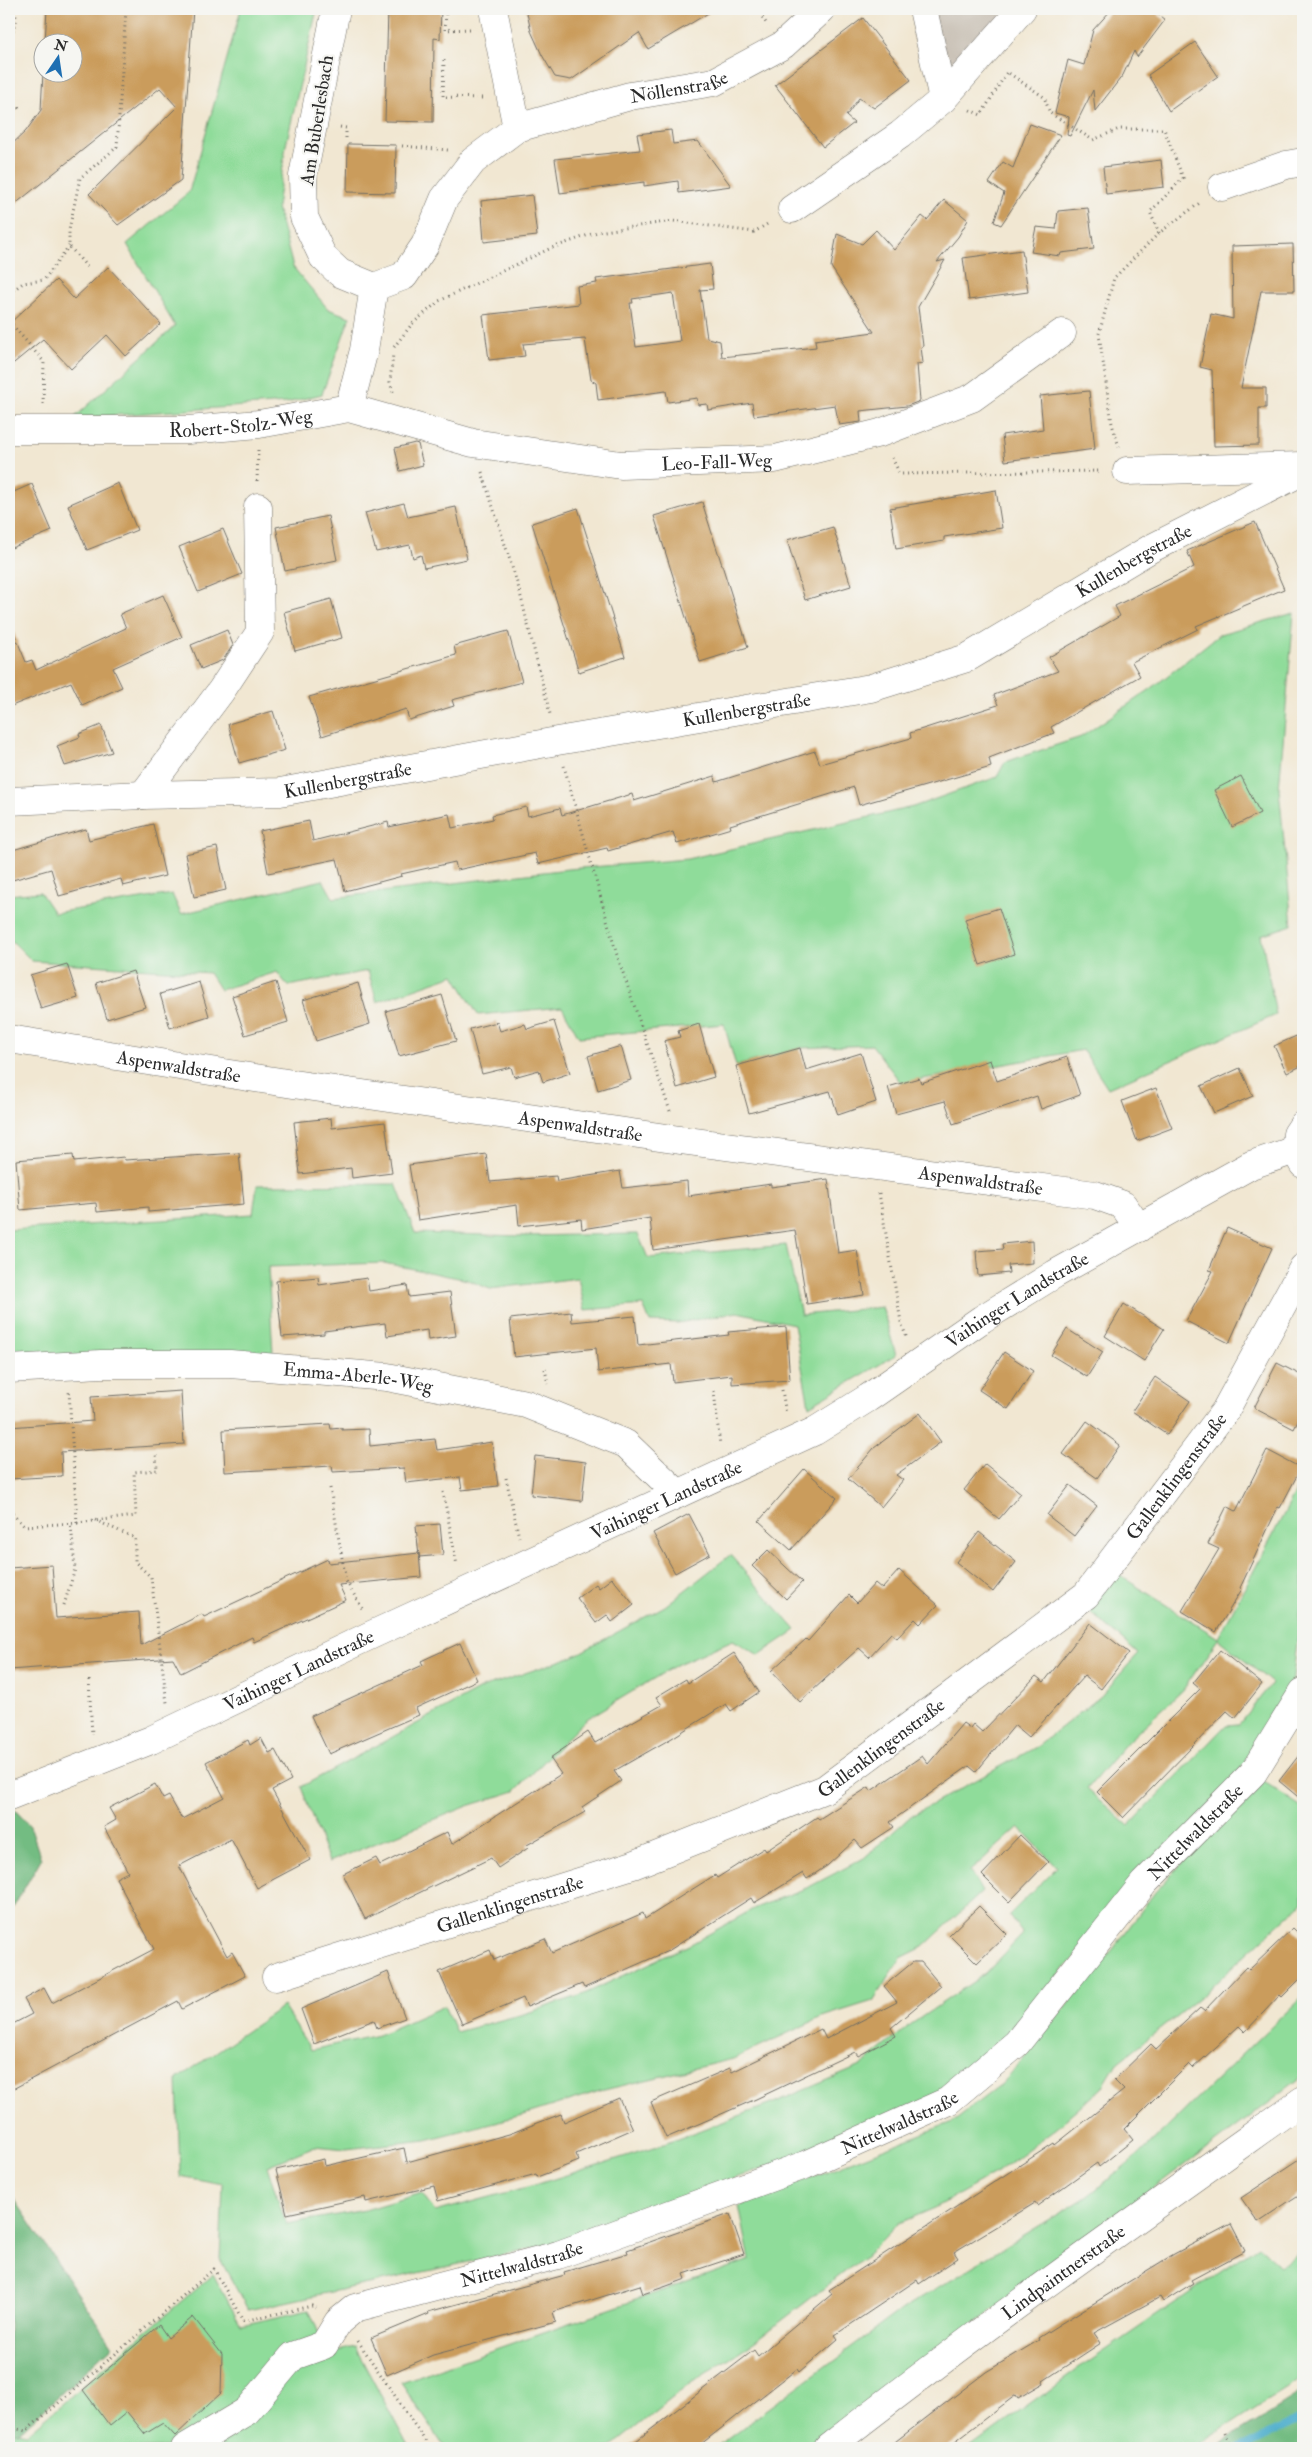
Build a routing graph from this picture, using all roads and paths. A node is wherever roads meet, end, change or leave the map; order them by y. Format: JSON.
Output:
{"nodes":[{"id":1,"x":15,"y":9,"type":"edge"},
{"id":2,"x":126,"y":9,"type":"edge"},
{"id":3,"x":336,"y":9,"type":"edge"},
{"id":4,"x":446,"y":9,"type":"edge"},
{"id":5,"x":757,"y":9,"type":"edge"},
{"id":6,"x":822,"y":9,"type":"edge"},
{"id":7,"x":924,"y":9,"type":"edge"},
{"id":8,"x":1022,"y":9,"type":"edge"},
{"id":9,"x":763,"y":18,"type":"dead end"},
{"id":10,"x":495,"y":19,"type":"edge"},
{"id":11,"x":9,"y":52,"type":"edge"},
{"id":12,"x":444,"y":60,"type":"dead end"},
{"id":13,"x":9,"y":96,"type":"edge"},
{"id":14,"x":510,"y":98,"type":"junction"},
{"id":15,"x":943,"y":99,"type":"junction"},
{"id":16,"x":21,"y":111,"type":"dead end"},
{"id":17,"x":517,"y":128,"type":"junction"},
{"id":18,"x":402,"y":146,"type":"dead end"},
{"id":19,"x":484,"y":152,"type":"junction"},
{"id":20,"x":1303,"y":162,"type":"edge"},
{"id":21,"x":1222,"y":187,"type":"joint"},
{"id":22,"x":792,"y":209,"type":"joint"},
{"id":23,"x":1159,"y":233,"type":"junction"},
{"id":24,"x":69,"y":246,"type":"junction"},
{"id":25,"x":87,"y":267,"type":"dead end"},
{"id":26,"x":374,"y":287,"type":"junction"},
{"id":27,"x":9,"y":293,"type":"edge"},
{"id":28,"x":9,"y":321,"type":"edge"},
{"id":29,"x":1062,"y":333,"type":"dead end"},
{"id":30,"x":348,"y":408,"type":"junction"},
{"id":31,"x":404,"y":423,"type":"junction"},
{"id":32,"x":9,"y":430,"type":"edge"},
{"id":33,"x":43,"y":431,"type":"junction"},
{"id":34,"x":473,"y":443,"type":"junction"},
{"id":35,"x":1303,"y":466,"type":"edge"},
{"id":36,"x":1127,"y":471,"type":"junction"},
{"id":37,"x":1303,"y":471,"type":"edge"},
{"id":38,"x":900,"y":474,"type":"dead end"},
{"id":39,"x":258,"y":507,"type":"dead end"},
{"id":40,"x":557,"y":742,"type":"junction"},
{"id":41,"x":143,"y":795,"type":"junction"},
{"id":42,"x":9,"y":802,"type":"edge"},
{"id":43,"x":9,"y":1039,"type":"edge"},
{"id":44,"x":680,"y":1140,"type":"junction"},
{"id":45,"x":1300,"y":1146,"type":"edge"},
{"id":46,"x":874,"y":1165,"type":"junction"},
{"id":47,"x":1139,"y":1228,"type":"junction"},
{"id":48,"x":1303,"y":1268,"type":"edge"},
{"id":49,"x":901,"y":1322,"type":"dead end"},
{"id":50,"x":68,"y":1366,"type":"junction"},
{"id":51,"x":9,"y":1369,"type":"edge"},
{"id":52,"x":714,"y":1391,"type":"dead end"},
{"id":53,"x":156,"y":1452,"type":"dead end"},
{"id":54,"x":723,"y":1473,"type":"junction"},
{"id":55,"x":506,"y":1478,"type":"dead end"},
{"id":56,"x":330,"y":1488,"type":"dead end"},
{"id":57,"x":443,"y":1492,"type":"dead end"},
{"id":58,"x":678,"y":1494,"type":"junction"},
{"id":59,"x":9,"y":1510,"type":"edge"},
{"id":60,"x":95,"y":1520,"type":"junction"},
{"id":61,"x":71,"y":1523,"type":"junction"},
{"id":62,"x":78,"y":1523,"type":"junction"},
{"id":63,"x":525,"y":1564,"type":"junction"},
{"id":64,"x":462,"y":1593,"type":"junction"},
{"id":65,"x":64,"y":1605,"type":"dead end"},
{"id":66,"x":375,"y":1632,"type":"junction"},
{"id":67,"x":89,"y":1680,"type":"dead end"},
{"id":68,"x":1303,"y":1692,"type":"edge"},
{"id":69,"x":15,"y":1724,"type":"dead end"},
{"id":70,"x":170,"y":1730,"type":"junction"},
{"id":71,"x":9,"y":1733,"type":"edge"},
{"id":72,"x":92,"y":1736,"type":"dead end"},
{"id":73,"x":9,"y":1796,"type":"edge"},
{"id":74,"x":276,"y":1977,"type":"dead end"},
{"id":75,"x":1303,"y":2100,"type":"edge"},
{"id":76,"x":338,"y":2322,"type":"junction"},
{"id":77,"x":9,"y":2427,"type":"edge"},
{"id":78,"x":1225,"y":2432,"type":"dead end"},
{"id":79,"x":1231,"y":2446,"type":"edge"},
{"id":80,"x":185,"y":2448,"type":"edge"},
{"id":81,"x":430,"y":2448,"type":"edge"},
{"id":82,"x":828,"y":2448,"type":"edge"}],
"edges":[{"from":1,"to":11,"type":"path"},
{"from":2,"to":24,"type":"path"},
{"from":3,"to":26,"type":"street","name":"Am Buberlesbach"},
{"from":4,"to":10,"type":"path"},
{"from":5,"to":9,"type":"path"},
{"from":6,"to":17,"type":"street","name":"Nöllenstraße"},
{"from":7,"to":15,"type":"street"},
{"from":8,"to":15,"type":"street"},
{"from":10,"to":14,"type":"street"},
{"from":12,"to":14,"type":"path"},
{"from":13,"to":16,"type":"path"},
{"from":14,"to":17,"type":"street"},
{"from":15,"to":22,"type":"street"},
{"from":15,"to":23,"type":"path"},
{"from":17,"to":19,"type":"street","name":"Nöllenstraße"},
{"from":18,"to":19,"type":"path"},
{"from":19,"to":26,"type":"street","name":"Nöllenstraße"},
{"from":20,"to":21,"type":"street"},
{"from":21,"to":23,"type":"path"},
{"from":22,"to":31,"type":"path"},
{"from":23,"to":36,"type":"path"},
{"from":24,"to":25,"type":"path"},
{"from":24,"to":27,"type":"path"},
{"from":26,"to":30,"type":"street"},
{"from":28,"to":33,"type":"path"},
{"from":29,"to":34,"type":"street","name":"Leo-Fall-Weg"},
{"from":30,"to":31,"type":"street","name":"Leo-Fall-Weg"},
{"from":30,"to":33,"type":"street","name":"Robert-Stolz-Weg"},
{"from":31,"to":34,"type":"street","name":"Leo-Fall-Weg"},
{"from":32,"to":33,"type":"street","name":"Robert-Stolz-Weg"},
{"from":34,"to":40,"type":"path"},
{"from":35,"to":36,"type":"street"},
{"from":36,"to":38,"type":"path"},
{"from":37,"to":40,"type":"street","name":"Kullenbergstraße"},
{"from":39,"to":41,"type":"street"},
{"from":40,"to":41,"type":"street","name":"Kullenbergstraße"},
{"from":40,"to":44,"type":"path"},
{"from":41,"to":42,"type":"street","name":"Kullenbergstraße"},
{"from":43,"to":44,"type":"street","name":"Aspenwaldstraße"},
{"from":44,"to":46,"type":"street","name":"Aspenwaldstraße"},
{"from":45,"to":47,"type":"street","name":"Vaihinger Landstraße"},
{"from":46,"to":47,"type":"street","name":"Aspenwaldstraße"},
{"from":46,"to":49,"type":"path"},
{"from":47,"to":54,"type":"street","name":"Vaihinger Landstraße"},
{"from":48,"to":74,"type":"street","name":"Gallenklingenstraße"},
{"from":50,"to":51,"type":"street","name":"Emma-Aberle-Weg"},
{"from":50,"to":58,"type":"street","name":"Emma-Aberle-Weg"},
{"from":50,"to":62,"type":"path"},
{"from":52,"to":54,"type":"path"},
{"from":53,"to":60,"type":"path"},
{"from":54,"to":58,"type":"street","name":"Vaihinger Landstraße"},
{"from":55,"to":63,"type":"path"},
{"from":56,"to":66,"type":"path"},
{"from":57,"to":64,"type":"path"},
{"from":58,"to":63,"type":"street","name":"Vaihinger Landstraße"},
{"from":59,"to":61,"type":"path"},
{"from":60,"to":62,"type":"path"},
{"from":60,"to":70,"type":"path"},
{"from":61,"to":62,"type":"path"},
{"from":61,"to":65,"type":"path"},
{"from":63,"to":64,"type":"street","name":"Vaihinger Landstraße"},
{"from":64,"to":66,"type":"street","name":"Vaihinger Landstraße"},
{"from":66,"to":70,"type":"street","name":"Vaihinger Landstraße"},
{"from":67,"to":72,"type":"path"},
{"from":68,"to":76,"type":"street","name":"Nittelwaldstraße"},
{"from":69,"to":71,"type":"path"},
{"from":70,"to":73,"type":"street","name":"Vaihinger Landstraße"},
{"from":75,"to":82,"type":"street","name":"Lindpaintnerstraße"},
{"from":76,"to":77,"type":"path"},
{"from":76,"to":80,"type":"street"},
{"from":76,"to":81,"type":"path"},
{"from":78,"to":79,"type":"path"}]}
